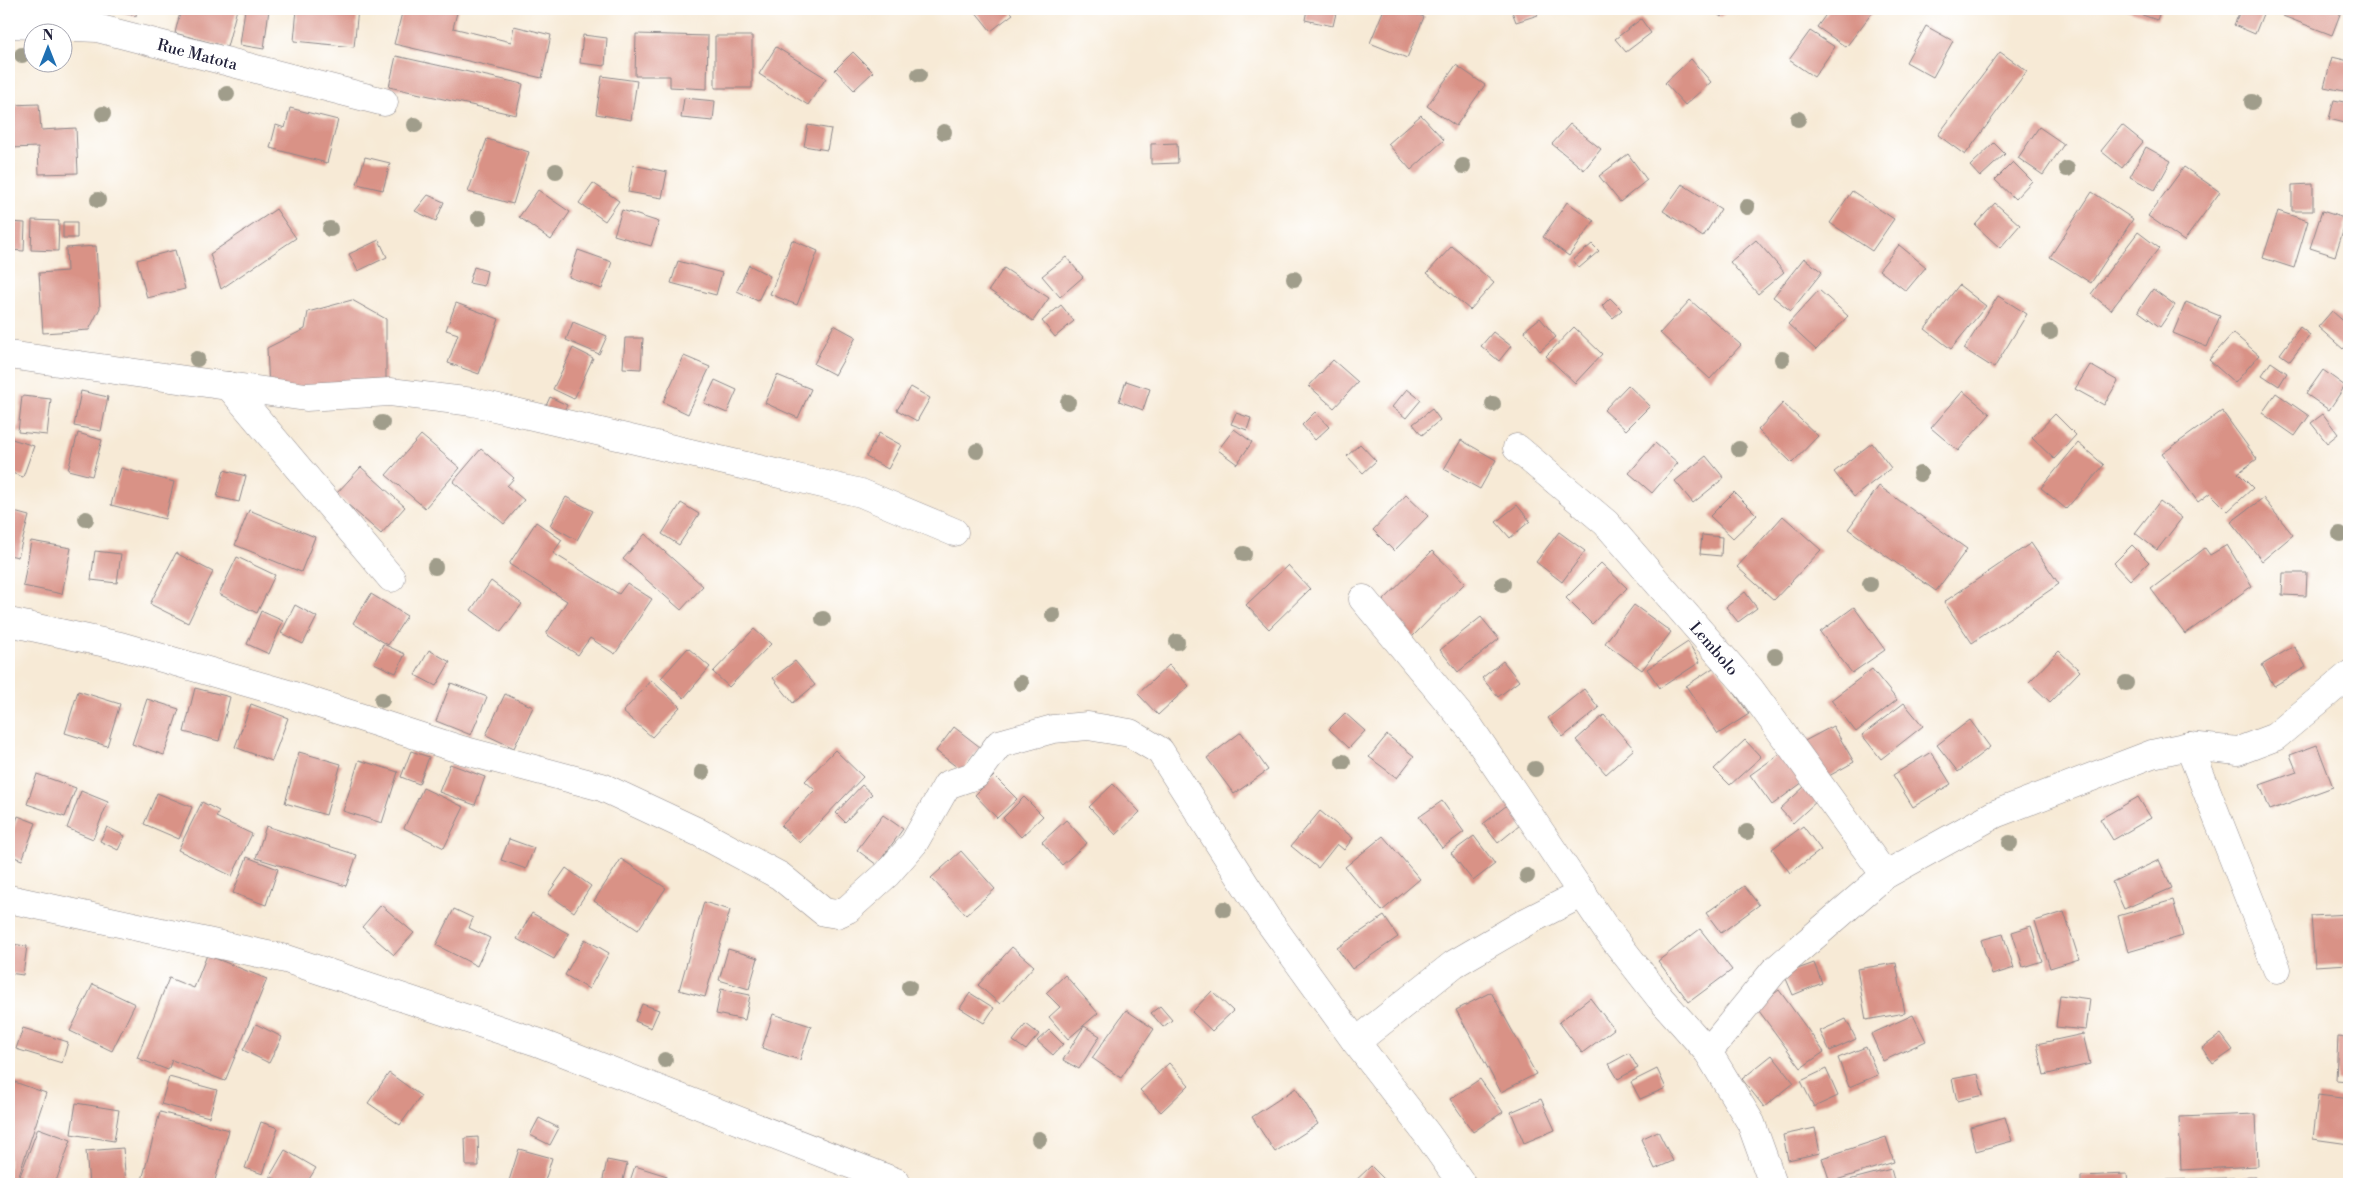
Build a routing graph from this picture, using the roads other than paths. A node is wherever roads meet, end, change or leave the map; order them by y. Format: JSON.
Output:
{"nodes":[{"id":1,"x":9,"y":24,"type":"edge"},
{"id":2,"x":384,"y":102,"type":"dead end"},
{"id":3,"x":9,"y":355,"type":"edge"},
{"id":4,"x":228,"y":386,"type":"junction"},
{"id":5,"x":1517,"y":448,"type":"dead end"},
{"id":6,"x":954,"y":532,"type":"dead end"},
{"id":7,"x":391,"y":578,"type":"dead end"},
{"id":8,"x":1363,"y":599,"type":"dead end"},
{"id":9,"x":9,"y":622,"type":"edge"},
{"id":10,"x":2349,"y":675,"type":"edge"},
{"id":11,"x":2190,"y":746,"type":"junction"},
{"id":12,"x":1885,"y":875,"type":"junction"},
{"id":13,"x":1583,"y":893,"type":"junction"},
{"id":14,"x":9,"y":899,"type":"edge"},
{"id":15,"x":2277,"y":969,"type":"dead end"},
{"id":16,"x":1356,"y":1042,"type":"junction"},
{"id":17,"x":1708,"y":1052,"type":"junction"},
{"id":18,"x":896,"y":1182,"type":"dead end"},
{"id":19,"x":1462,"y":1184,"type":"edge"},
{"id":20,"x":1773,"y":1184,"type":"edge"}],
"edges":[{"from":1,"to":2,"type":"street","name":"Rue Matota"},
{"from":3,"to":4,"type":"street"},
{"from":4,"to":6,"type":"street"},
{"from":4,"to":7,"type":"street"},
{"from":5,"to":12,"type":"street","name":"Lembolo"},
{"from":8,"to":13,"type":"street"},
{"from":9,"to":16,"type":"street"},
{"from":10,"to":11,"type":"street"},
{"from":11,"to":12,"type":"street"},
{"from":11,"to":15,"type":"street"},
{"from":12,"to":17,"type":"street"},
{"from":13,"to":16,"type":"street"},
{"from":13,"to":17,"type":"street"},
{"from":14,"to":18,"type":"street"},
{"from":16,"to":19,"type":"street"},
{"from":17,"to":20,"type":"street"}]}
